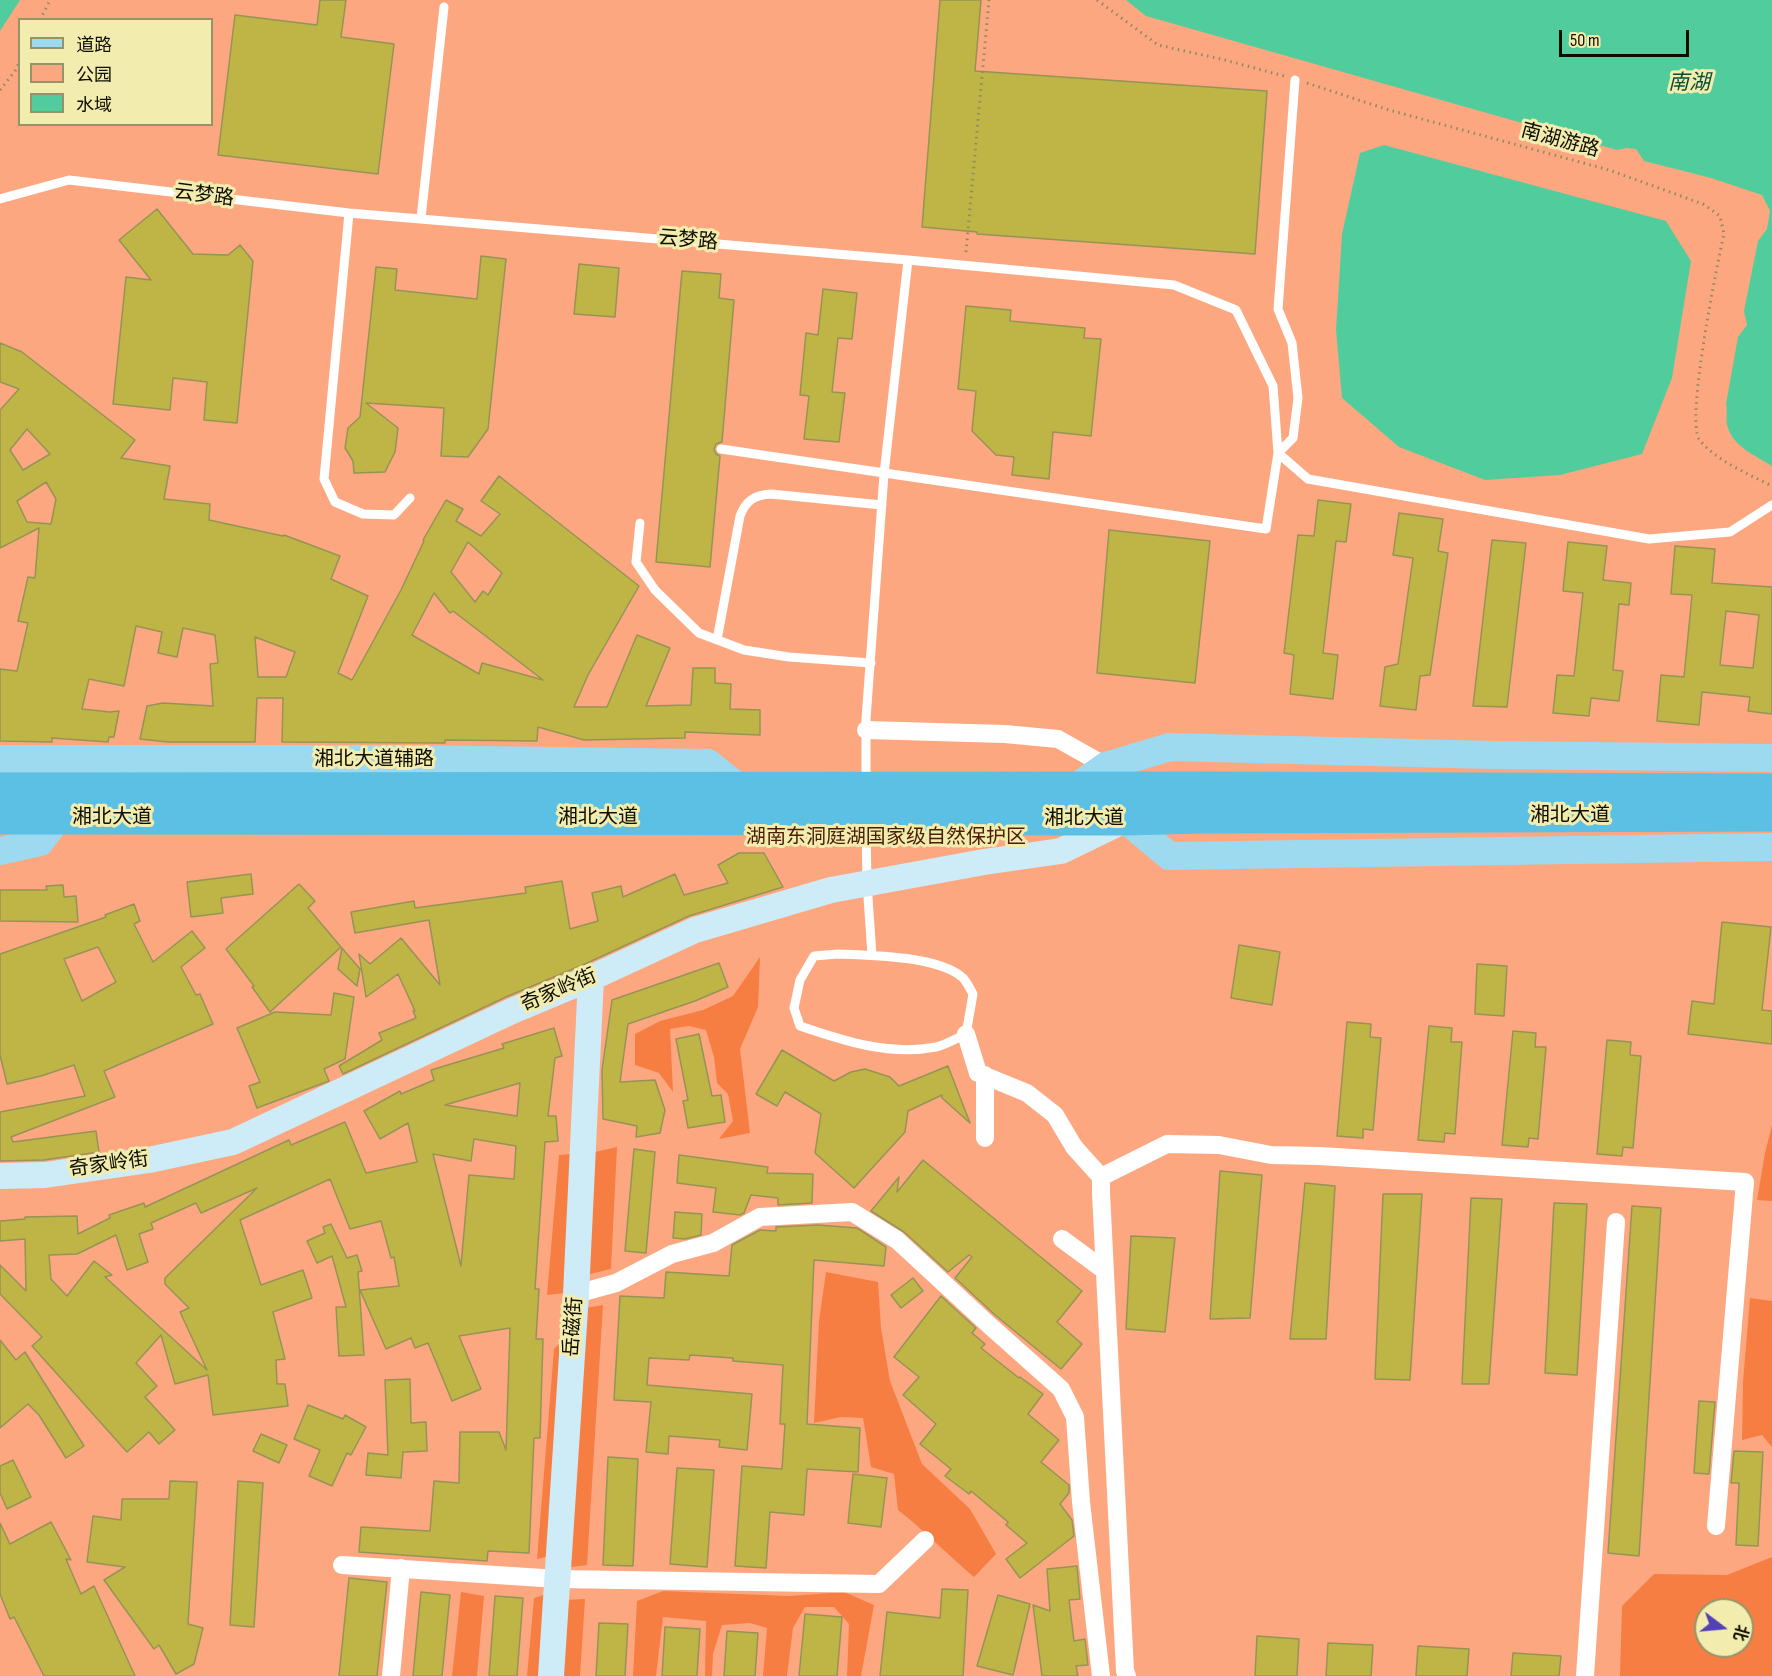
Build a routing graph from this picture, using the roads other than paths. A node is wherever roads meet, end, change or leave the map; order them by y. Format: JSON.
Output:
{"nodes":[{"id":1,"x":444,"y":7,"type":"dead end"},
{"id":2,"x":1295,"y":80,"type":"road end"},
{"id":3,"x":0,"y":199,"type":"edge"},
{"id":4,"x":349,"y":213,"type":"junction"},
{"id":5,"x":421,"y":218,"type":"junction"},
{"id":6,"x":908,"y":260,"type":"junction"},
{"id":7,"x":721,"y":448,"type":"dead end"},
{"id":8,"x":1278,"y":453,"type":"junction"},
{"id":9,"x":884,"y":474,"type":"junction"},
{"id":10,"x":410,"y":498,"type":"dead end"},
{"id":11,"x":882,"y":505,"type":"junction"},
{"id":12,"x":1772,"y":505,"type":"edge"},
{"id":13,"x":640,"y":523,"type":"dead end"},
{"id":14,"x":717,"y":640,"type":"junction"},
{"id":15,"x":871,"y":663,"type":"junction"},
{"id":16,"x":866,"y":730,"type":"junction"},
{"id":17,"x":1772,"y":758,"type":"edge"},
{"id":18,"x":0,"y":759,"type":"edge"},
{"id":19,"x":1106,"y":766,"type":"junction"},
{"id":20,"x":739,"y":788,"type":"junction"},
{"id":21,"x":1075,"y":788,"type":"junction"},
{"id":22,"x":1161,"y":788,"type":"junction"},
{"id":23,"x":0,"y":789,"type":"edge"},
{"id":24,"x":1772,"y":790,"type":"edge"},
{"id":25,"x":1772,"y":815,"type":"edge"},
{"id":26,"x":0,"y":818,"type":"edge"},
{"id":27,"x":58,"y":818,"type":"junction"},
{"id":28,"x":1125,"y":819,"type":"junction"},
{"id":29,"x":1772,"y":847,"type":"edge"},
{"id":30,"x":0,"y":851,"type":"edge"},
{"id":31,"x":867,"y":883,"type":"junction"},
{"id":32,"x":872,"y":955,"type":"junction"},
{"id":33,"x":591,"y":978,"type":"junction"},
{"id":34,"x":966,"y":1034,"type":"junction"},
{"id":35,"x":984,"y":1075,"type":"junction"},
{"id":36,"x":986,"y":1138,"type":"dead end"},
{"id":37,"x":0,"y":1176,"type":"edge"},
{"id":38,"x":1101,"y":1177,"type":"junction"},
{"id":39,"x":1616,"y":1222,"type":"dead end"},
{"id":40,"x":1062,"y":1239,"type":"dead end"},
{"id":41,"x":1104,"y":1270,"type":"junction"},
{"id":42,"x":576,"y":1294,"type":"junction"},
{"id":43,"x":1716,"y":1526,"type":"dead end"},
{"id":44,"x":925,"y":1540,"type":"dead end"},
{"id":45,"x":342,"y":1565,"type":"dead end"},
{"id":46,"x":401,"y":1568,"type":"junction"},
{"id":47,"x":558,"y":1579,"type":"junction"},
{"id":48,"x":391,"y":1676,"type":"edge"},
{"id":49,"x":552,"y":1676,"type":"edge"},
{"id":50,"x":1101,"y":1676,"type":"edge"},
{"id":51,"x":1127,"y":1676,"type":"edge"},
{"id":52,"x":1585,"y":1676,"type":"edge"}],
"edges":[{"from":1,"to":5,"type":"lane"},
{"from":2,"to":8,"type":"lane"},
{"from":3,"to":4,"type":"lane","name":"云梦路"},
{"from":4,"to":5,"type":"lane","name":"云梦路"},
{"from":4,"to":10,"type":"lane"},
{"from":5,"to":6,"type":"lane","name":"云梦路"},
{"from":6,"to":8,"type":"lane","name":"云梦路"},
{"from":6,"to":9,"type":"lane"},
{"from":7,"to":9,"type":"lane"},
{"from":8,"to":9,"type":"lane"},
{"from":8,"to":12,"type":"lane"},
{"from":9,"to":11,"type":"lane"},
{"from":11,"to":14,"type":"lane"},
{"from":11,"to":15,"type":"lane"},
{"from":13,"to":14,"type":"lane"},
{"from":14,"to":15,"type":"lane"},
{"from":15,"to":16,"type":"lane"},
{"from":16,"to":19,"type":"street"},
{"from":16,"to":31,"type":"lane"},
{"from":17,"to":19,"type":"main road"},
{"from":18,"to":20,"type":"main road","name":"湘北大道辅路"},
{"from":19,"to":21,"type":"main road"},
{"from":19,"to":22,"type":"main road"},
{"from":20,"to":21,"type":"highway","name":"湘北大道"},
{"from":20,"to":23,"type":"highway","name":"湘北大道"},
{"from":21,"to":22,"type":"highway","name":"湘北大道"},
{"from":22,"to":24,"type":"highway","name":"湘北大道"},
{"from":25,"to":28,"type":"highway","name":"湘北大道"},
{"from":26,"to":27,"type":"highway","name":"湘北大道"},
{"from":27,"to":28,"type":"highway","name":"湘北大道"},
{"from":27,"to":30,"type":"main road"},
{"from":28,"to":29,"type":"main road"},
{"from":28,"to":31,"type":"street","name":"奇家岭街"},
{"from":31,"to":32,"type":"lane"},
{"from":31,"to":33,"type":"street","name":"奇家岭街"},
{"from":32,"to":34,"type":"lane"},
{"from":32,"to":34,"type":"lane"},
{"from":33,"to":37,"type":"street","name":"奇家岭街"},
{"from":33,"to":42,"type":"street","name":"岳磁街"},
{"from":34,"to":35,"type":"street"},
{"from":35,"to":36,"type":"street"},
{"from":35,"to":38,"type":"street"},
{"from":38,"to":41,"type":"street"},
{"from":38,"to":43,"type":"street"},
{"from":39,"to":52,"type":"street"},
{"from":40,"to":41,"type":"street"},
{"from":41,"to":51,"type":"street"},
{"from":42,"to":47,"type":"street","name":"岳磁街"},
{"from":42,"to":50,"type":"street"},
{"from":44,"to":47,"type":"street"},
{"from":45,"to":46,"type":"street"},
{"from":46,"to":47,"type":"street"},
{"from":46,"to":48,"type":"street"},
{"from":47,"to":49,"type":"street","name":"岳磁街"}]}
